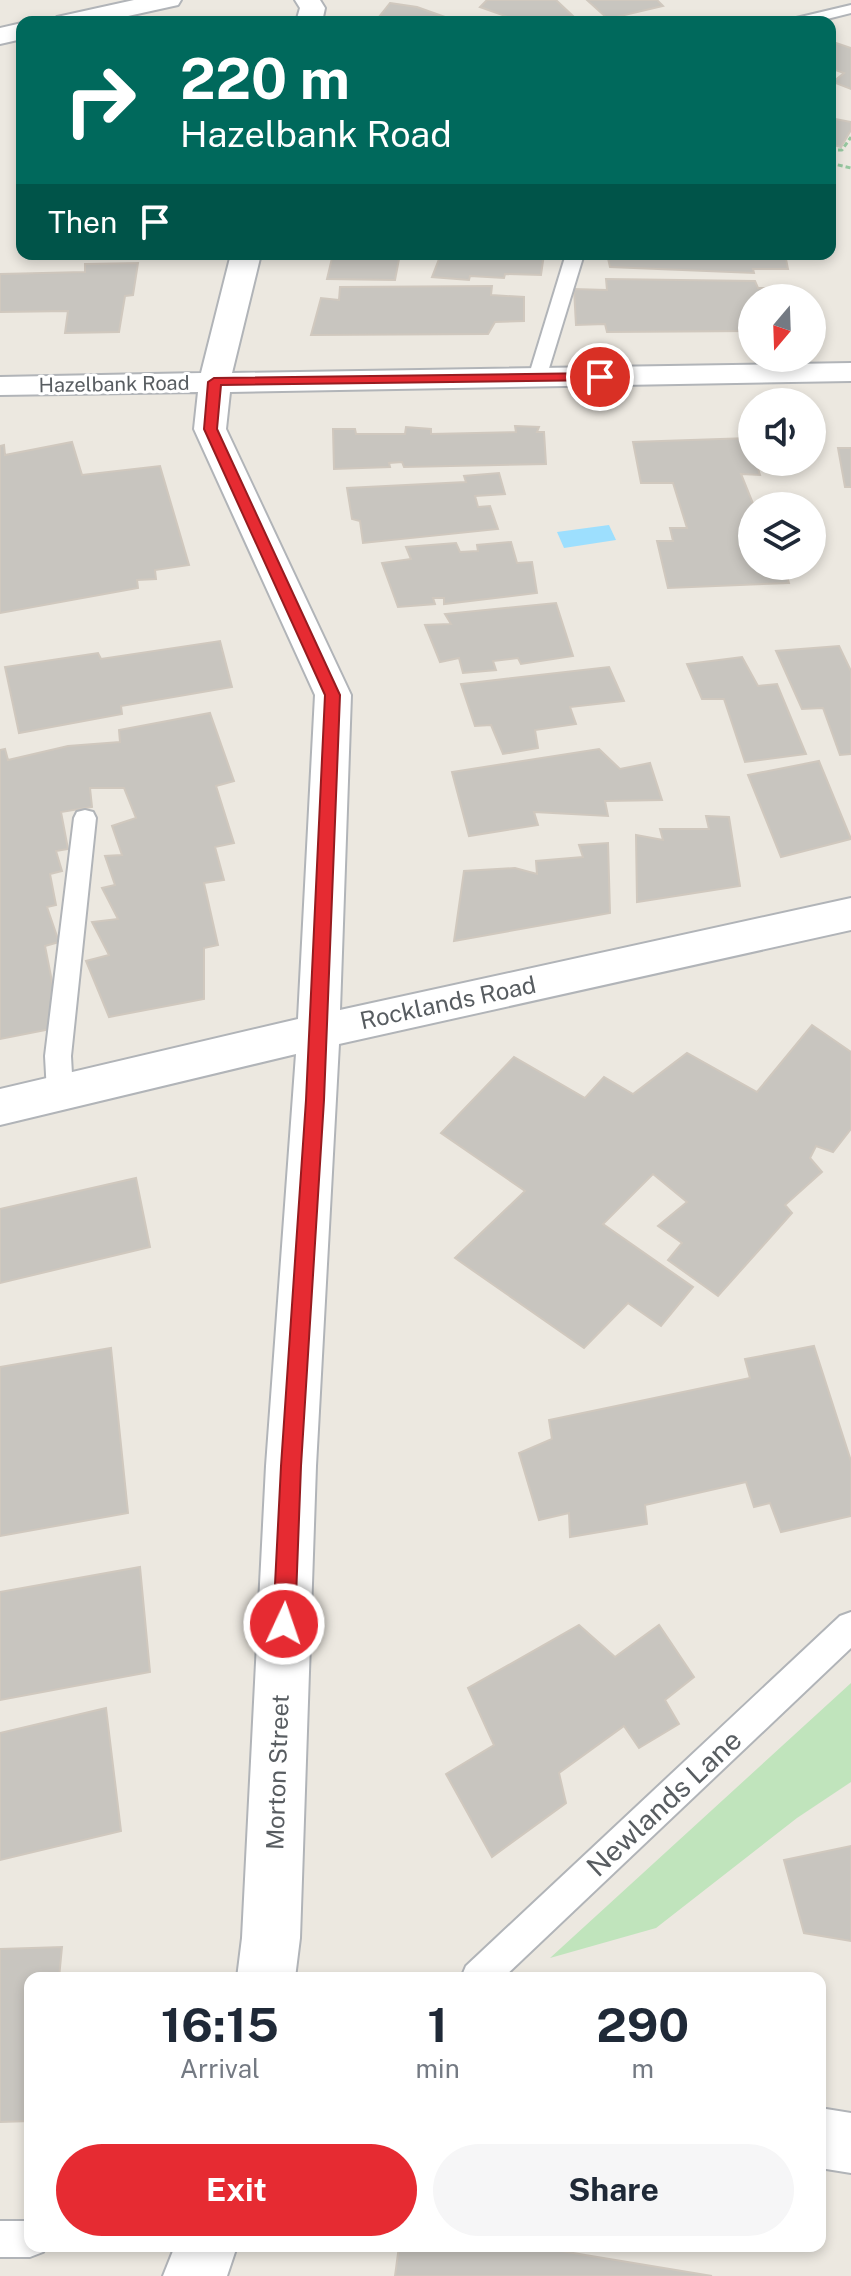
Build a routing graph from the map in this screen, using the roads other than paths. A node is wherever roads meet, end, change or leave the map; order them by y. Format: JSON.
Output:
{"nodes":[{"id":1,"x":169,"y":0,"type":"edge"},
{"id":2,"x":851,"y":9,"type":"edge"},
{"id":3,"x":94,"y":16,"type":"edge"},
{"id":4,"x":822,"y":16,"type":"edge"},
{"id":5,"x":244,"y":260,"type":"edge"},
{"id":6,"x":573,"y":260,"type":"edge"},
{"id":7,"x":851,"y":372,"type":"edge"},
{"id":8,"x":537,"y":378,"type":"junction"},
{"id":9,"x":214,"y":382,"type":"junction"},
{"id":10,"x":0,"y":386,"type":"edge"},
{"id":11,"x":85,"y":818,"type":"dead end"},
{"id":12,"x":851,"y":914,"type":"edge"},
{"id":13,"x":317,"y":1032,"type":"junction"},
{"id":14,"x":60,"y":1093,"type":"junction"},
{"id":15,"x":0,"y":1107,"type":"edge"},
{"id":16,"x":851,"y":1627,"type":"edge"},
{"id":17,"x":267,"y":1972,"type":"edge"},
{"id":18,"x":484,"y":1972,"type":"edge"},
{"id":19,"x":826,"y":2139,"type":"edge"},
{"id":20,"x":851,"y":2143,"type":"edge"},
{"id":21,"x":0,"y":2239,"type":"edge"},
{"id":22,"x":24,"y":2239,"type":"edge"},
{"id":23,"x":204,"y":2252,"type":"edge"},
{"id":24,"x":195,"y":2276,"type":"edge"}],
"edges":[{"from":1,"to":3,"type":"street"},
{"from":2,"to":4,"type":"lane"},
{"from":5,"to":9,"type":"street","name":"Morton Street"},
{"from":6,"to":8,"type":"lane"},
{"from":7,"to":8,"type":"street","name":"Hazelbank Road"},
{"from":8,"to":9,"type":"street","name":"Hazelbank Road"},
{"from":9,"to":10,"type":"street","name":"Hazelbank Road"},
{"from":9,"to":13,"type":"street","name":"Morton Street"},
{"from":11,"to":14,"type":"lane"},
{"from":12,"to":13,"type":"street","name":"Rocklands Road"},
{"from":13,"to":14,"type":"street","name":"Rocklands Road"},
{"from":13,"to":17,"type":"street","name":"Morton Street"},
{"from":14,"to":15,"type":"street","name":"Rocklands Road"},
{"from":16,"to":18,"type":"lane","name":"Newlands Lane"},
{"from":19,"to":20,"type":"street"},
{"from":21,"to":22,"type":"lane"},
{"from":23,"to":24,"type":"street"}]}
